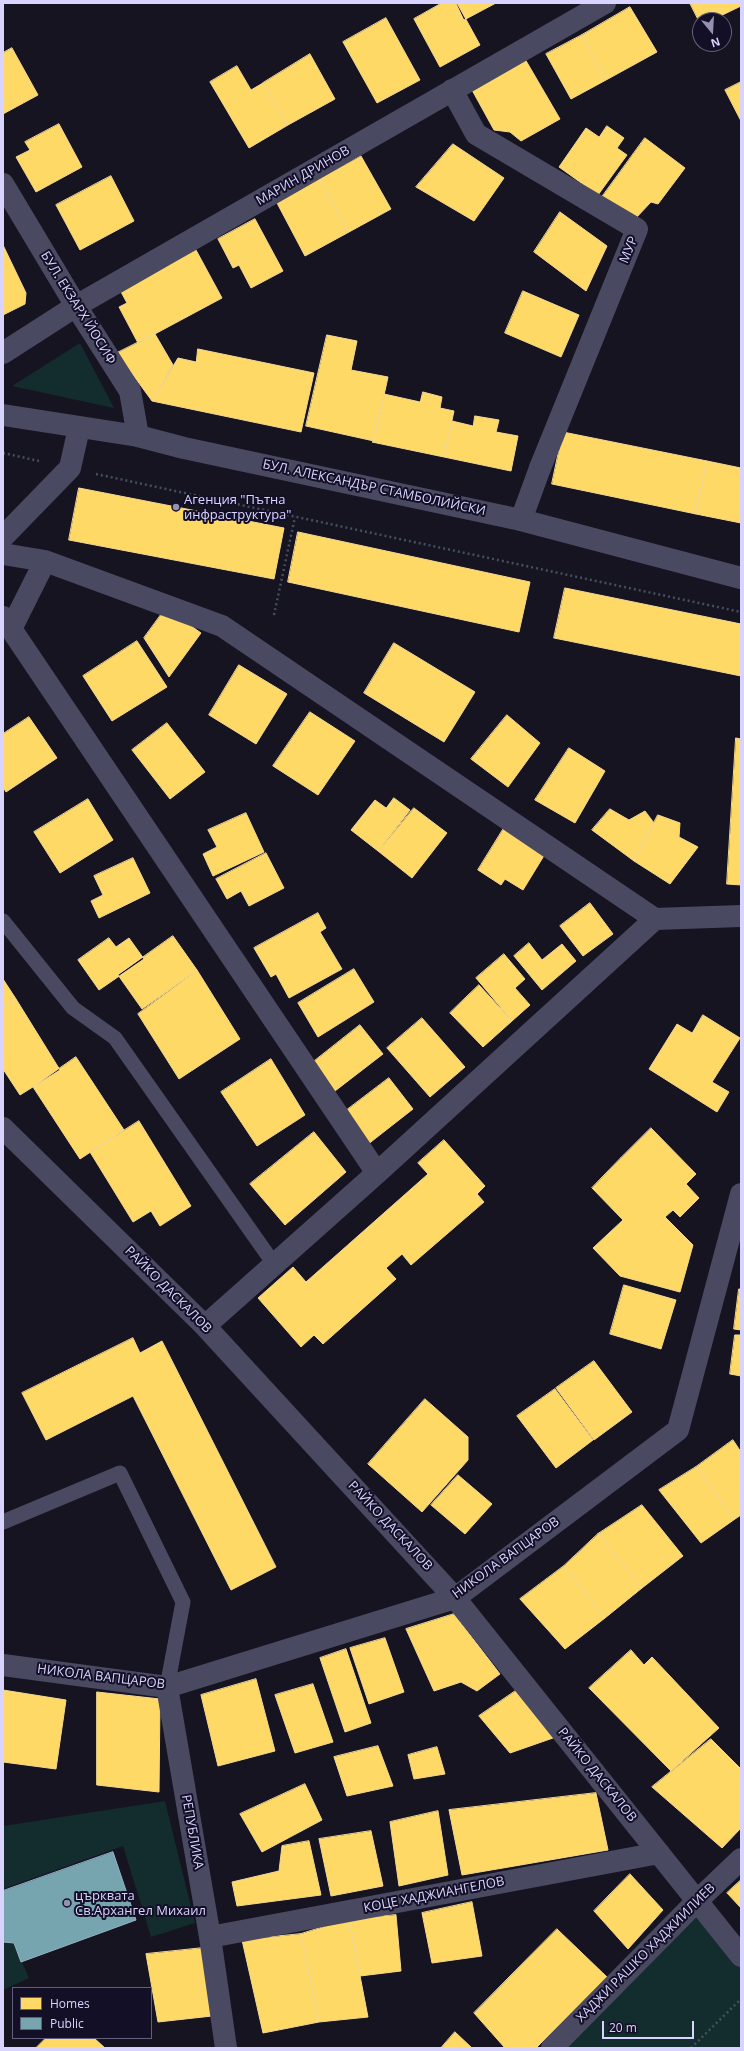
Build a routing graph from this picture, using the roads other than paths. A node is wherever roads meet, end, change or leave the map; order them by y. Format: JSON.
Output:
{"nodes":[{"id":1,"x":605,"y":3,"type":"edge"},
{"id":2,"x":452,"y":90,"type":"junction"},
{"id":3,"x":3,"y":184,"type":"edge"},
{"id":4,"x":76,"y":306,"type":"junction"},
{"id":5,"x":3,"y":353,"type":"edge"},
{"id":6,"x":3,"y":415,"type":"edge"},
{"id":7,"x":80,"y":428,"type":"junction"},
{"id":8,"x":138,"y":436,"type":"junction"},
{"id":9,"x":521,"y":520,"type":"junction"},
{"id":10,"x":3,"y":537,"type":"edge"},
{"id":11,"x":3,"y":554,"type":"edge"},
{"id":12,"x":45,"y":561,"type":"junction"},
{"id":13,"x":741,"y":578,"type":"edge"},
{"id":14,"x":7,"y":623,"type":"edge"},
{"id":15,"x":741,"y":916,"type":"edge"},
{"id":16,"x":655,"y":919,"type":"junction"},
{"id":17,"x":3,"y":921,"type":"edge"},
{"id":18,"x":3,"y":1128,"type":"edge"},
{"id":19,"x":377,"y":1173,"type":"junction"},
{"id":20,"x":741,"y":1194,"type":"edge"},
{"id":21,"x":274,"y":1264,"type":"junction"},
{"id":22,"x":205,"y":1326,"type":"junction"},
{"id":23,"x":3,"y":1522,"type":"edge"},
{"id":24,"x":455,"y":1598,"type":"junction"},
{"id":25,"x":3,"y":1665,"type":"edge"},
{"id":26,"x":167,"y":1687,"type":"junction"},
{"id":27,"x":659,"y":1853,"type":"junction"},
{"id":28,"x":741,"y":1859,"type":"edge"},
{"id":29,"x":697,"y":1901,"type":"junction"},
{"id":30,"x":210,"y":1937,"type":"junction"},
{"id":31,"x":741,"y":1956,"type":"edge"},
{"id":32,"x":226,"y":2048,"type":"edge"},
{"id":33,"x":552,"y":2048,"type":"edge"}],
"edges":[{"from":1,"to":2,"type":"street","name":"МАРИН ДРИНОВ"},
{"from":2,"to":4,"type":"street","name":"МАРИН ДРИНОВ"},
{"from":2,"to":9,"type":"street","name":"МУР"},
{"from":3,"to":4,"type":"street","name":"БУЛ. ЕКЗАРХ ЙОСИФ"},
{"from":4,"to":5,"type":"street","name":"МАРИН ДРИНОВ"},
{"from":4,"to":8,"type":"street","name":"БУЛ. ЕКЗАРХ ЙОСИФ"},
{"from":6,"to":7,"type":"street","name":"БУЛ. АЛЕКСАНДЪР СТАМБОЛИЙСКИ"},
{"from":7,"to":8,"type":"street","name":"БУЛ. АЛЕКСАНДЪР СТАМБОЛИЙСКИ"},
{"from":7,"to":10,"type":"street"},
{"from":8,"to":9,"type":"street","name":"БУЛ. АЛЕКСАНДЪР СТАМБОЛИЙСКИ"},
{"from":9,"to":13,"type":"street","name":"БУЛ. АЛЕКСАНДЪР СТАМБОЛИЙСКИ"},
{"from":11,"to":12,"type":"street"},
{"from":12,"to":14,"type":"street"},
{"from":12,"to":16,"type":"street"},
{"from":14,"to":19,"type":"street"},
{"from":15,"to":16,"type":"street"},
{"from":16,"to":19,"type":"street"},
{"from":17,"to":21,"type":"lane"},
{"from":18,"to":22,"type":"street","name":"РАЙКО ДАСКАЛОВ"},
{"from":19,"to":21,"type":"street"},
{"from":20,"to":24,"type":"street","name":"НИКОЛА ВАПЦАРОВ"},
{"from":21,"to":22,"type":"street"},
{"from":22,"to":24,"type":"street","name":"РАЙКО ДАСКАЛОВ"},
{"from":23,"to":26,"type":"lane"},
{"from":24,"to":26,"type":"street","name":"НИКОЛА ВАПЦАРОВ"},
{"from":24,"to":27,"type":"street","name":"РАЙКО ДАСКАЛОВ"},
{"from":25,"to":26,"type":"street","name":"НИКОЛА ВАПЦАРОВ"},
{"from":26,"to":30,"type":"street","name":"РЕПУБЛИКА"},
{"from":27,"to":29,"type":"street","name":"РАЙКО ДАСКАЛОВ"},
{"from":27,"to":30,"type":"street","name":"КОЦЕ ХАДЖИАНГЕЛОВ"},
{"from":28,"to":29,"type":"street","name":"ХАДЖИ РАШКО ХАДЖИИЛИЕВ"},
{"from":29,"to":31,"type":"street","name":"РАЙКО ДАСКАЛОВ"},
{"from":29,"to":33,"type":"street","name":"ХАДЖИ РАШКО ХАДЖИИЛИЕВ"},
{"from":30,"to":32,"type":"street","name":"РЕПУБЛИКА"}]}
